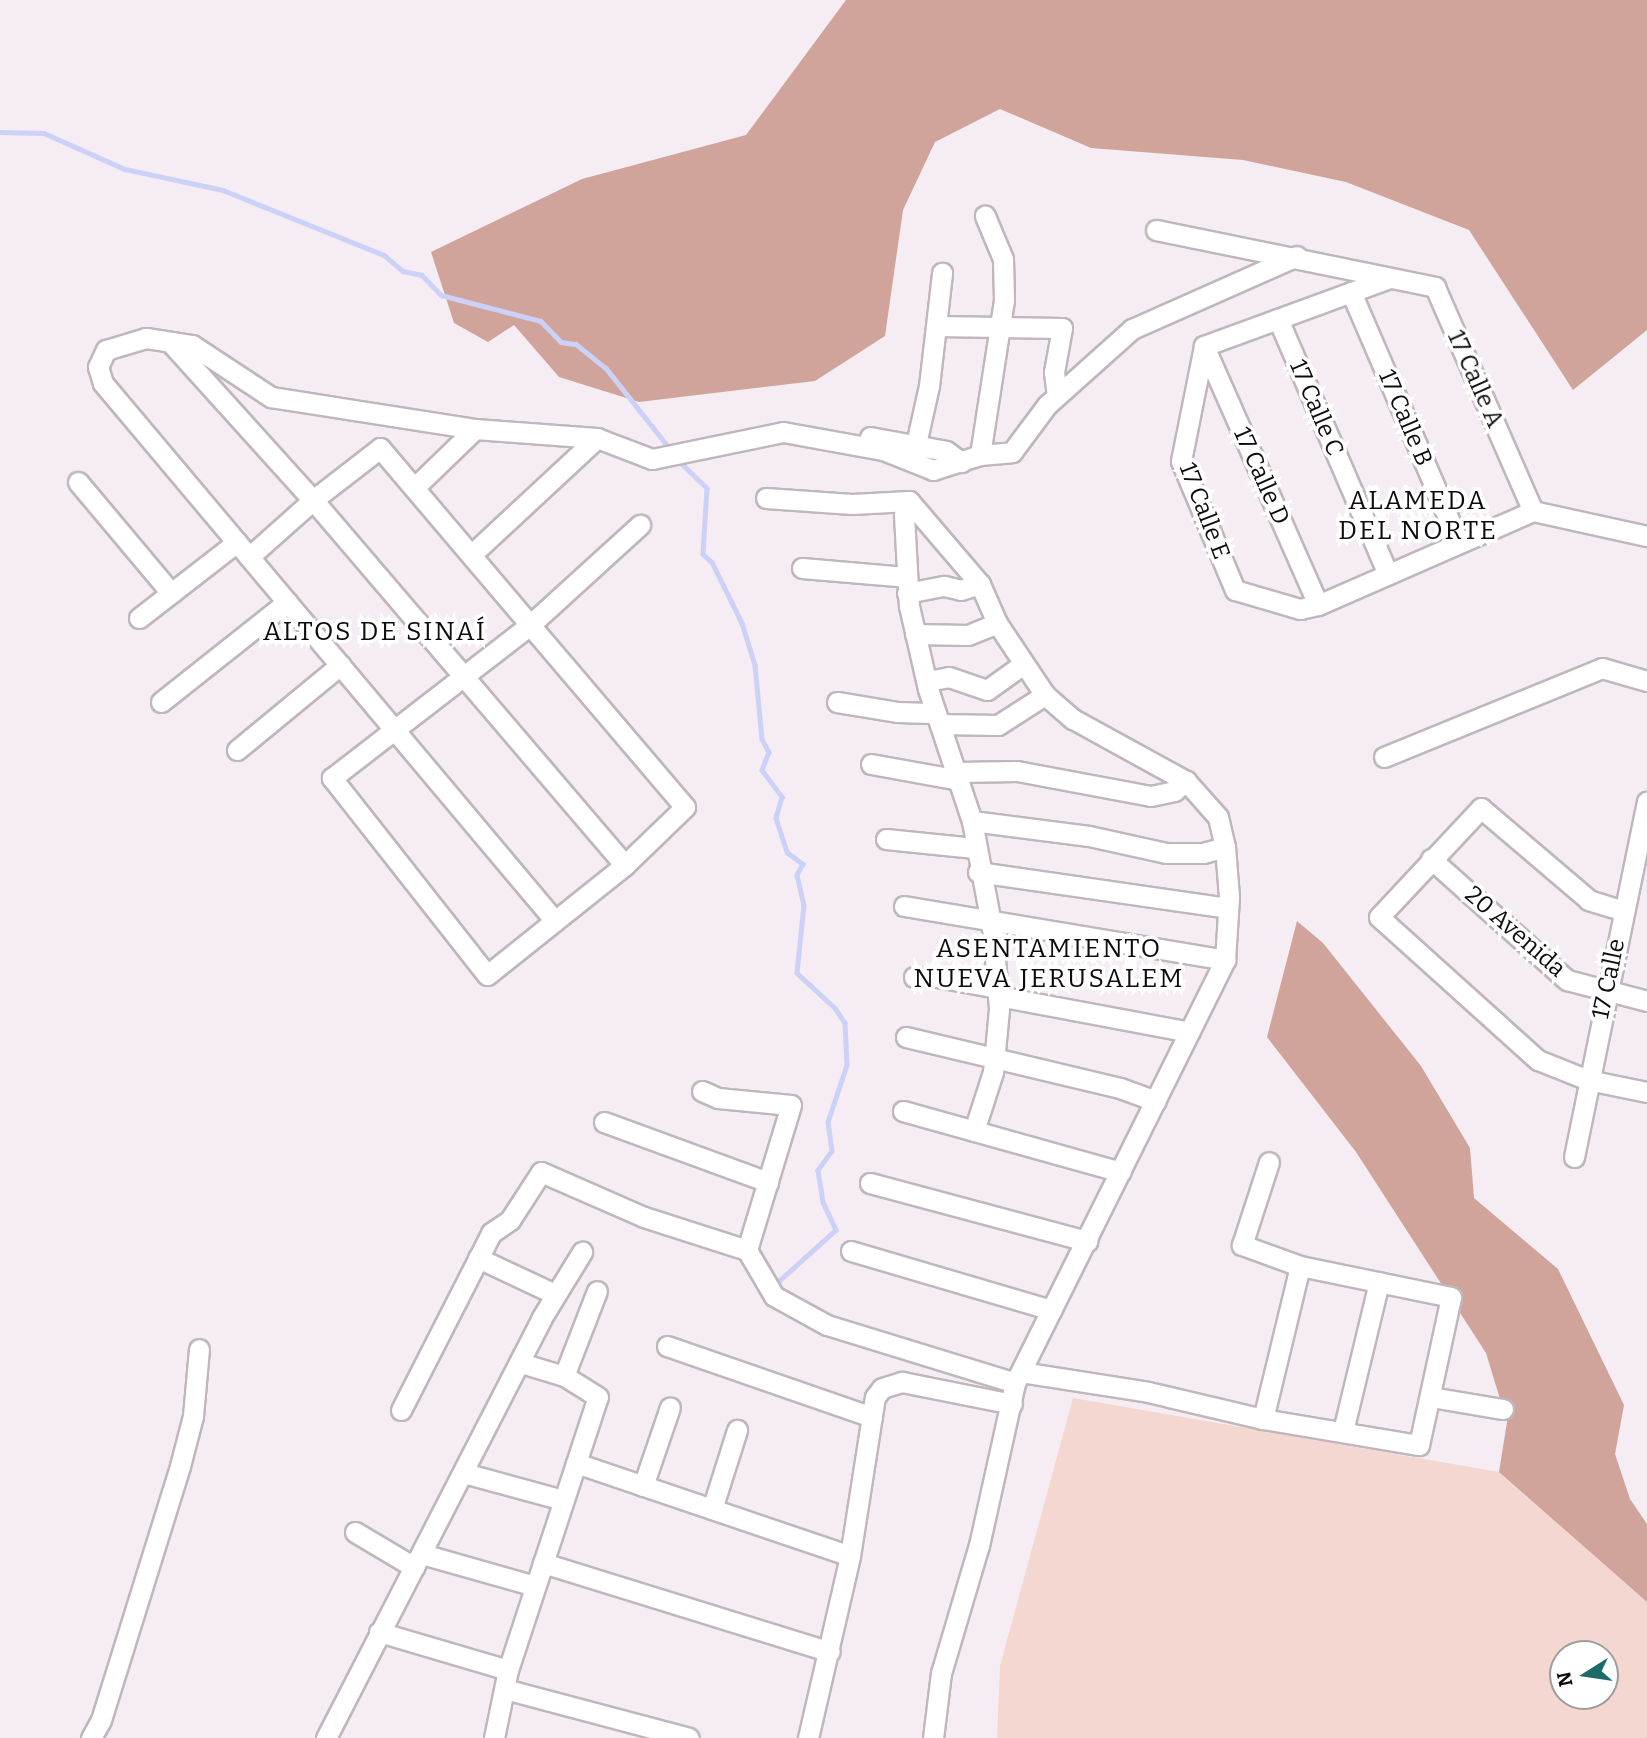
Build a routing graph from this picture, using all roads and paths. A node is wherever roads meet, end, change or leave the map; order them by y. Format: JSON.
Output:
{"nodes":[{"id":1,"x":985,"y":215,"type":"dead end"},
{"id":2,"x":1156,"y":230,"type":"dead end"},
{"id":3,"x":1297,"y":256,"type":"junction"},
{"id":4,"x":943,"y":273,"type":"dead end"},
{"id":5,"x":1391,"y":278,"type":"junction"},
{"id":6,"x":1351,"y":292,"type":"junction"},
{"id":7,"x":1278,"y":319,"type":"junction"},
{"id":8,"x":937,"y":326,"type":"junction"},
{"id":9,"x":997,"y":327,"type":"junction"},
{"id":10,"x":170,"y":342,"type":"junction"},
{"id":11,"x":1204,"y":346,"type":"junction"},
{"id":12,"x":1057,"y":395,"type":"junction"},
{"id":13,"x":475,"y":429,"type":"junction"},
{"id":14,"x":597,"y":438,"type":"junction"},
{"id":15,"x":916,"y":444,"type":"junction"},
{"id":16,"x":850,"y":446,"type":"junction"},
{"id":17,"x":980,"y":455,"type":"junction"},
{"id":18,"x":952,"y":465,"type":"junction"},
{"id":19,"x":78,"y":482,"type":"dead end"},
{"id":20,"x":414,"y":488,"type":"junction"},
{"id":21,"x":766,"y":498,"type":"dead end"},
{"id":22,"x":313,"y":500,"type":"junction"},
{"id":23,"x":909,"y":501,"type":"junction"},
{"id":24,"x":1533,"y":511,"type":"junction"},
{"id":25,"x":640,"y":525,"type":"dead end"},
{"id":26,"x":1647,"y":536,"type":"edge"},
{"id":27,"x":237,"y":542,"type":"junction"},
{"id":28,"x":1459,"y":543,"type":"junction"},
{"id":29,"x":471,"y":555,"type":"junction"},
{"id":30,"x":249,"y":557,"type":"junction"},
{"id":31,"x":802,"y":568,"type":"dead end"},
{"id":32,"x":1388,"y":574,"type":"junction"},
{"id":33,"x":980,"y":584,"type":"junction"},
{"id":34,"x":907,"y":585,"type":"junction"},
{"id":35,"x":171,"y":593,"type":"junction"},
{"id":36,"x":287,"y":602,"type":"junction"},
{"id":37,"x":1318,"y":605,"type":"junction"},
{"id":38,"x":139,"y":618,"type":"dead end"},
{"id":39,"x":997,"y":623,"type":"junction"},
{"id":40,"x":530,"y":625,"type":"junction"},
{"id":41,"x":915,"y":635,"type":"junction"},
{"id":42,"x":340,"y":665,"type":"junction"},
{"id":43,"x":1022,"y":665,"type":"junction"},
{"id":44,"x":463,"y":675,"type":"junction"},
{"id":45,"x":927,"y":681,"type":"junction"},
{"id":46,"x":1647,"y":681,"type":"edge"},
{"id":47,"x":1045,"y":695,"type":"junction"},
{"id":48,"x":161,"y":702,"type":"dead end"},
{"id":49,"x":837,"y":702,"type":"dead end"},
{"id":50,"x":938,"y":718,"type":"junction"},
{"id":51,"x":394,"y":730,"type":"junction"},
{"id":52,"x":237,"y":750,"type":"dead end"},
{"id":53,"x":1384,"y":757,"type":"dead end"},
{"id":54,"x":871,"y":764,"type":"dead end"},
{"id":55,"x":958,"y":776,"type":"junction"},
{"id":56,"x":1186,"y":781,"type":"junction"},
{"id":57,"x":1647,"y":802,"type":"edge"},
{"id":58,"x":972,"y":821,"type":"junction"},
{"id":59,"x":886,"y":839,"type":"dead end"},
{"id":60,"x":1225,"y":847,"type":"junction"},
{"id":61,"x":975,"y":848,"type":"junction"},
{"id":62,"x":1431,"y":859,"type":"junction"},
{"id":63,"x":625,"y":865,"type":"junction"},
{"id":64,"x":978,"y":872,"type":"junction"},
{"id":65,"x":904,"y":906,"type":"dead end"},
{"id":66,"x":1227,"y":908,"type":"junction"},
{"id":67,"x":1624,"y":911,"type":"junction"},
{"id":68,"x":555,"y":922,"type":"junction"},
{"id":69,"x":990,"y":923,"type":"junction"},
{"id":70,"x":1225,"y":960,"type":"junction"},
{"id":71,"x":914,"y":977,"type":"dead end"},
{"id":72,"x":997,"y":992,"type":"junction"},
{"id":73,"x":1606,"y":993,"type":"junction"},
{"id":74,"x":1647,"y":1001,"type":"edge"},
{"id":75,"x":1189,"y":1032,"type":"junction"},
{"id":76,"x":906,"y":1037,"type":"dead end"},
{"id":77,"x":995,"y":1056,"type":"junction"},
{"id":78,"x":1588,"y":1080,"type":"junction"},
{"id":79,"x":702,"y":1091,"type":"dead end"},
{"id":80,"x":1647,"y":1092,"type":"edge"},
{"id":81,"x":1156,"y":1101,"type":"junction"},
{"id":82,"x":903,"y":1111,"type":"dead end"},
{"id":83,"x":604,"y":1122,"type":"dead end"},
{"id":84,"x":975,"y":1131,"type":"junction"},
{"id":85,"x":1574,"y":1157,"type":"dead end"},
{"id":86,"x":1269,"y":1162,"type":"dead end"},
{"id":87,"x":1121,"y":1172,"type":"junction"},
{"id":88,"x":768,"y":1182,"type":"junction"},
{"id":89,"x":870,"y":1183,"type":"dead end"},
{"id":90,"x":1087,"y":1241,"type":"junction"},
{"id":91,"x":747,"y":1250,"type":"junction"},
{"id":92,"x":851,"y":1251,"type":"dead end"},
{"id":93,"x":582,"y":1252,"type":"dead end"},
{"id":94,"x":478,"y":1258,"type":"junction"},
{"id":95,"x":1300,"y":1266,"type":"junction"},
{"id":96,"x":1379,"y":1282,"type":"junction"},
{"id":97,"x":597,"y":1292,"type":"dead end"},
{"id":98,"x":555,"y":1294,"type":"junction"},
{"id":99,"x":1052,"y":1310,"type":"junction"},
{"id":100,"x":667,"y":1346,"type":"dead end"},
{"id":101,"x":199,"y":1349,"type":"dead end"},
{"id":102,"x":521,"y":1363,"type":"junction"},
{"id":103,"x":564,"y":1376,"type":"junction"},
{"id":104,"x":1018,"y":1377,"type":"junction"},
{"id":105,"x":1431,"y":1397,"type":"junction"},
{"id":106,"x":1012,"y":1404,"type":"junction"},
{"id":107,"x":670,"y":1407,"type":"dead end"},
{"id":108,"x":1503,"y":1409,"type":"dead end"},
{"id":109,"x":401,"y":1410,"type":"dead end"},
{"id":110,"x":872,"y":1417,"type":"junction"},
{"id":111,"x":1263,"y":1419,"type":"junction"},
{"id":112,"x":737,"y":1430,"type":"dead end"},
{"id":113,"x":1343,"y":1431,"type":"junction"},
{"id":114,"x":576,"y":1463,"type":"junction"},
{"id":115,"x":464,"y":1473,"type":"junction"},
{"id":116,"x":643,"y":1486,"type":"junction"},
{"id":117,"x":563,"y":1500,"type":"junction"},
{"id":118,"x":712,"y":1509,"type":"junction"},
{"id":119,"x":355,"y":1532,"type":"dead end"},
{"id":120,"x":850,"y":1556,"type":"junction"},
{"id":121,"x":418,"y":1560,"type":"junction"},
{"id":122,"x":543,"y":1563,"type":"junction"},
{"id":123,"x":535,"y":1586,"type":"junction"},
{"id":124,"x":379,"y":1632,"type":"junction"},
{"id":125,"x":830,"y":1652,"type":"junction"},
{"id":126,"x":506,"y":1680,"type":"junction"},
{"id":127,"x":91,"y":1738,"type":"edge"},
{"id":128,"x":326,"y":1738,"type":"edge"},
{"id":129,"x":494,"y":1738,"type":"edge"},
{"id":130,"x":689,"y":1738,"type":"edge"},
{"id":131,"x":808,"y":1738,"type":"edge"},
{"id":132,"x":933,"y":1738,"type":"edge"}],
"edges":[{"from":1,"to":9,"type":"street"},
{"from":2,"to":3,"type":"street"},
{"from":3,"to":5,"type":"street"},
{"from":3,"to":12,"type":"street"},
{"from":4,"to":8,"type":"street"},
{"from":5,"to":6,"type":"street"},
{"from":5,"to":24,"type":"street","name":"17 Calle A"},
{"from":6,"to":7,"type":"street"},
{"from":6,"to":28,"type":"street","name":"17 Calle B"},
{"from":7,"to":11,"type":"street"},
{"from":7,"to":32,"type":"street","name":"17 Calle C"},
{"from":8,"to":9,"type":"street"},
{"from":8,"to":15,"type":"street"},
{"from":9,"to":12,"type":"street"},
{"from":9,"to":17,"type":"street"},
{"from":10,"to":13,"type":"street"},
{"from":10,"to":22,"type":"street"},
{"from":10,"to":27,"type":"street"},
{"from":11,"to":37,"type":"street","name":"17 Calle D"},
{"from":11,"to":37,"type":"street","name":"17 Calle E"},
{"from":12,"to":17,"type":"street"},
{"from":13,"to":14,"type":"street"},
{"from":13,"to":20,"type":"street"},
{"from":14,"to":16,"type":"street"},
{"from":14,"to":29,"type":"street"},
{"from":15,"to":16,"type":"street"},
{"from":15,"to":18,"type":"street"},
{"from":16,"to":18,"type":"street"},
{"from":17,"to":18,"type":"street"},
{"from":19,"to":35,"type":"street"},
{"from":20,"to":22,"type":"street"},
{"from":20,"to":29,"type":"street"},
{"from":21,"to":23,"type":"street"},
{"from":22,"to":30,"type":"street"},
{"from":22,"to":44,"type":"street"},
{"from":23,"to":33,"type":"street"},
{"from":23,"to":34,"type":"street"},
{"from":24,"to":26,"type":"street"},
{"from":24,"to":28,"type":"street"},
{"from":25,"to":40,"type":"street"},
{"from":27,"to":30,"type":"street"},
{"from":27,"to":35,"type":"street"},
{"from":28,"to":32,"type":"street"},
{"from":29,"to":40,"type":"street"},
{"from":30,"to":36,"type":"street"},
{"from":31,"to":34,"type":"street"},
{"from":32,"to":37,"type":"street"},
{"from":33,"to":34,"type":"street"},
{"from":33,"to":39,"type":"street"},
{"from":34,"to":41,"type":"street"},
{"from":35,"to":38,"type":"street"},
{"from":36,"to":42,"type":"street"},
{"from":36,"to":48,"type":"street"},
{"from":39,"to":41,"type":"street"},
{"from":39,"to":43,"type":"street"},
{"from":40,"to":44,"type":"street"},
{"from":40,"to":63,"type":"street"},
{"from":41,"to":45,"type":"street"},
{"from":42,"to":51,"type":"street"},
{"from":42,"to":52,"type":"street"},
{"from":43,"to":45,"type":"street"},
{"from":43,"to":47,"type":"street"},
{"from":44,"to":51,"type":"street"},
{"from":44,"to":63,"type":"street"},
{"from":45,"to":50,"type":"street"},
{"from":46,"to":53,"type":"street"},
{"from":47,"to":50,"type":"street"},
{"from":47,"to":56,"type":"street"},
{"from":49,"to":50,"type":"street"},
{"from":50,"to":55,"type":"street"},
{"from":51,"to":68,"type":"street"},
{"from":51,"to":68,"type":"street"},
{"from":54,"to":55,"type":"street"},
{"from":55,"to":56,"type":"street"},
{"from":55,"to":58,"type":"street"},
{"from":56,"to":60,"type":"street"},
{"from":57,"to":67,"type":"street","name":"17 Calle"},
{"from":58,"to":60,"type":"street"},
{"from":58,"to":61,"type":"street"},
{"from":59,"to":61,"type":"street"},
{"from":60,"to":66,"type":"street"},
{"from":61,"to":64,"type":"street"},
{"from":62,"to":67,"type":"street"},
{"from":62,"to":73,"type":"street","name":"20 Avenida"},
{"from":62,"to":78,"type":"street"},
{"from":63,"to":68,"type":"street"},
{"from":64,"to":66,"type":"street"},
{"from":64,"to":69,"type":"street"},
{"from":65,"to":69,"type":"street"},
{"from":66,"to":70,"type":"street"},
{"from":67,"to":73,"type":"street","name":"17 Calle"},
{"from":69,"to":70,"type":"street"},
{"from":69,"to":72,"type":"street"},
{"from":70,"to":75,"type":"street"},
{"from":71,"to":72,"type":"street"},
{"from":72,"to":75,"type":"street"},
{"from":72,"to":77,"type":"street"},
{"from":73,"to":74,"type":"street","name":"20 Avenida"},
{"from":73,"to":78,"type":"street","name":"17 Calle"},
{"from":75,"to":81,"type":"street"},
{"from":76,"to":77,"type":"street"},
{"from":77,"to":81,"type":"street"},
{"from":77,"to":84,"type":"street"},
{"from":78,"to":80,"type":"street"},
{"from":78,"to":85,"type":"street","name":"17 Calle"},
{"from":79,"to":88,"type":"street"},
{"from":81,"to":87,"type":"street"},
{"from":82,"to":84,"type":"street"},
{"from":83,"to":88,"type":"street"},
{"from":84,"to":87,"type":"street"},
{"from":86,"to":95,"type":"street"},
{"from":87,"to":90,"type":"street"},
{"from":88,"to":91,"type":"street"},
{"from":89,"to":90,"type":"street"},
{"from":90,"to":99,"type":"street"},
{"from":91,"to":94,"type":"street"},
{"from":91,"to":104,"type":"street"},
{"from":92,"to":99,"type":"street"},
{"from":93,"to":98,"type":"street"},
{"from":94,"to":98,"type":"street"},
{"from":94,"to":109,"type":"street"},
{"from":95,"to":96,"type":"street"},
{"from":95,"to":111,"type":"street"},
{"from":96,"to":105,"type":"street"},
{"from":96,"to":113,"type":"street"},
{"from":97,"to":103,"type":"street"},
{"from":98,"to":102,"type":"street"},
{"from":99,"to":104,"type":"street"},
{"from":100,"to":110,"type":"street"},
{"from":101,"to":127,"type":"street"},
{"from":102,"to":103,"type":"street"},
{"from":102,"to":115,"type":"street"},
{"from":103,"to":114,"type":"street"},
{"from":104,"to":106,"type":"street"},
{"from":104,"to":111,"type":"street"},
{"from":105,"to":108,"type":"street"},
{"from":105,"to":113,"type":"street"},
{"from":106,"to":110,"type":"street"},
{"from":106,"to":132,"type":"street"},
{"from":107,"to":116,"type":"street"},
{"from":110,"to":120,"type":"street"},
{"from":111,"to":113,"type":"street"},
{"from":112,"to":118,"type":"street"},
{"from":114,"to":116,"type":"street"},
{"from":114,"to":117,"type":"street"},
{"from":115,"to":117,"type":"street"},
{"from":115,"to":121,"type":"street"},
{"from":116,"to":118,"type":"street"},
{"from":117,"to":122,"type":"street"},
{"from":118,"to":120,"type":"street"},
{"from":119,"to":121,"type":"street"},
{"from":120,"to":125,"type":"street"},
{"from":121,"to":123,"type":"street"},
{"from":121,"to":124,"type":"street"},
{"from":122,"to":123,"type":"street"},
{"from":122,"to":125,"type":"street"},
{"from":123,"to":126,"type":"street"},
{"from":124,"to":126,"type":"street"},
{"from":124,"to":128,"type":"street"},
{"from":125,"to":131,"type":"street"},
{"from":126,"to":129,"type":"street"},
{"from":126,"to":130,"type":"street"}]}
